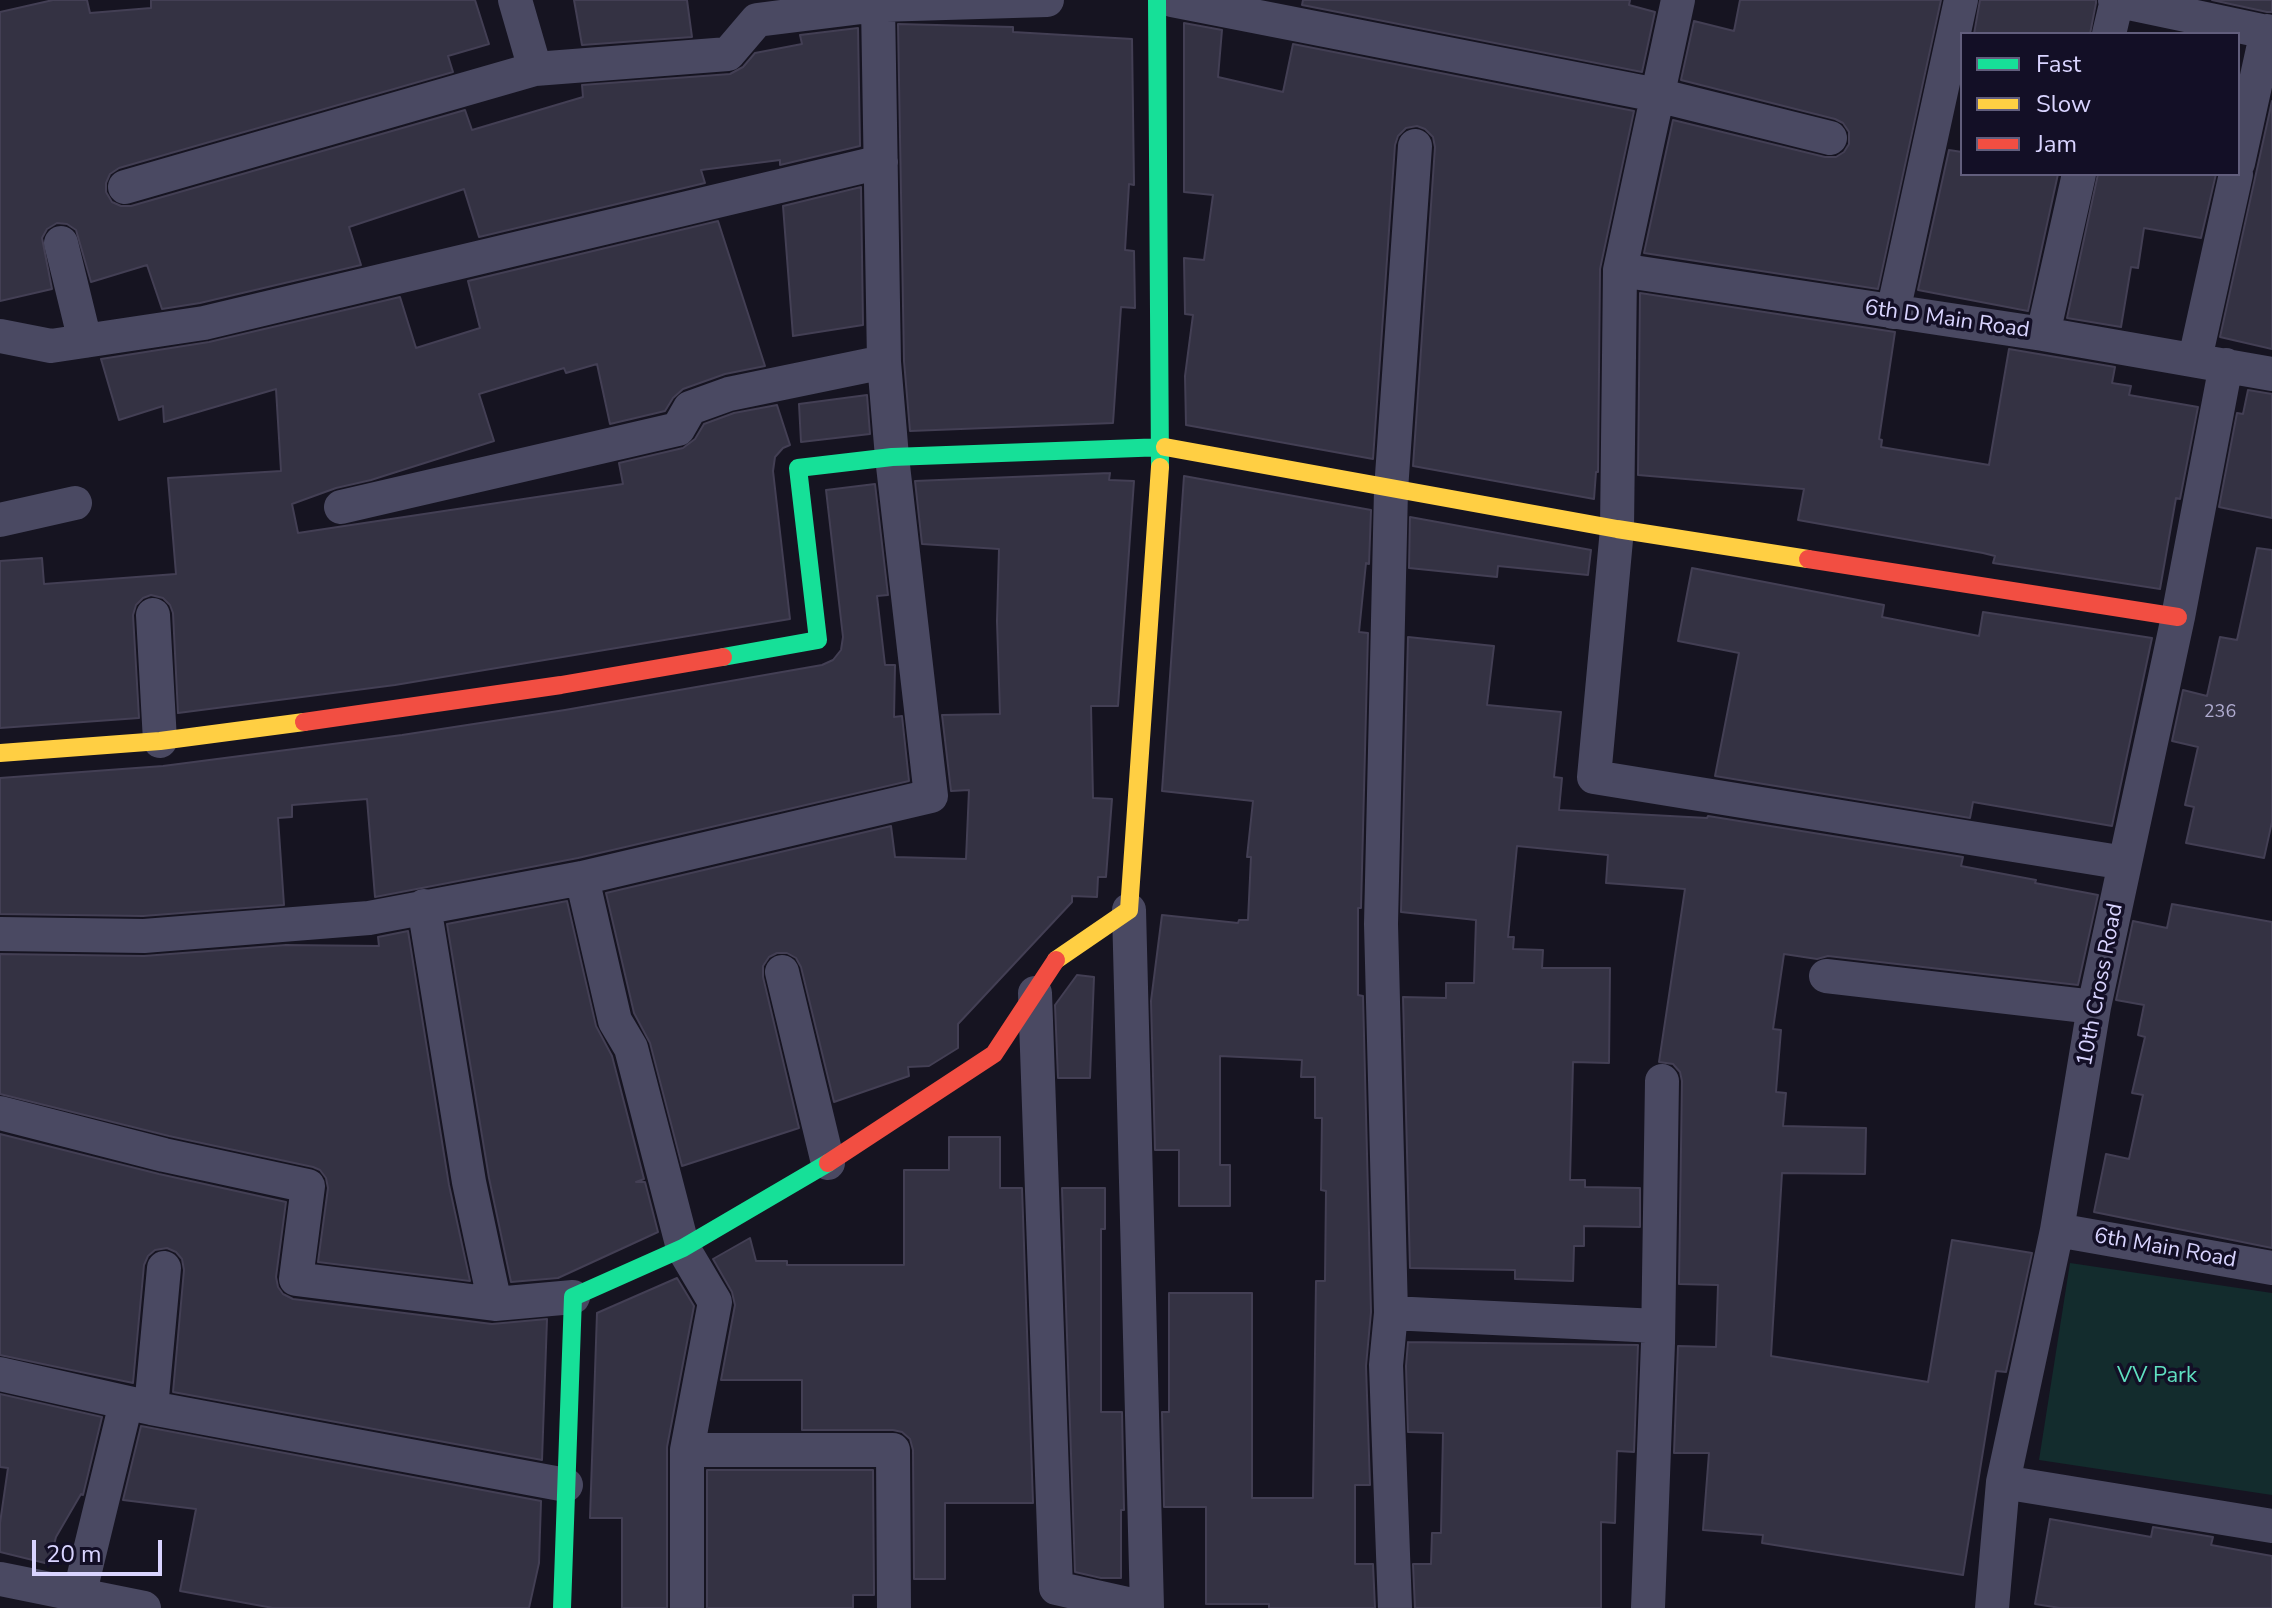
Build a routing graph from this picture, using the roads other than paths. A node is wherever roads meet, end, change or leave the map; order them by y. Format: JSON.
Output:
{"nodes":[{"id":1,"x":515,"y":0,"type":"edge"},
{"id":2,"x":1047,"y":0,"type":"edge"},
{"id":3,"x":1157,"y":0,"type":"edge"},
{"id":4,"x":1172,"y":0,"type":"edge"},
{"id":5,"x":1678,"y":0,"type":"edge"},
{"id":6,"x":1961,"y":0,"type":"edge"},
{"id":7,"x":2116,"y":0,"type":"edge"},
{"id":8,"x":878,"y":5,"type":"junction"},
{"id":9,"x":2109,"y":32,"type":"edge"},
{"id":10,"x":2269,"y":32,"type":"edge"},
{"id":11,"x":535,"y":69,"type":"junction"},
{"id":12,"x":1657,"y":95,"type":"junction"},
{"id":13,"x":1830,"y":138,"type":"dead end"},
{"id":14,"x":1415,"y":146,"type":"dead end"},
{"id":15,"x":2240,"y":155,"type":"edge"},
{"id":16,"x":881,"y":162,"type":"junction"},
{"id":17,"x":2079,"y":176,"type":"edge"},
{"id":18,"x":2236,"y":176,"type":"edge"},
{"id":19,"x":125,"y":187,"type":"dead end"},
{"id":20,"x":61,"y":243,"type":"dead end"},
{"id":21,"x":1620,"y":270,"type":"junction"},
{"id":22,"x":1893,"y":312,"type":"junction"},
{"id":23,"x":2043,"y":334,"type":"junction"},
{"id":24,"x":0,"y":336,"type":"edge"},
{"id":25,"x":85,"y":341,"type":"junction"},
{"id":26,"x":884,"y":362,"type":"junction"},
{"id":27,"x":2211,"y":362,"type":"junction"},
{"id":28,"x":2272,"y":374,"type":"edge"},
{"id":29,"x":1161,"y":446,"type":"junction"},
{"id":30,"x":892,"y":457,"type":"junction"},
{"id":31,"x":1391,"y":490,"type":"junction"},
{"id":32,"x":75,"y":503,"type":"dead end"},
{"id":33,"x":341,"y":507,"type":"dead end"},
{"id":34,"x":0,"y":520,"type":"edge"},
{"id":35,"x":1617,"y":529,"type":"junction"},
{"id":36,"x":153,"y":615,"type":"dead end"},
{"id":37,"x":2178,"y":617,"type":"junction"},
{"id":38,"x":160,"y":741,"type":"junction"},
{"id":39,"x":0,"y":753,"type":"edge"},
{"id":40,"x":2125,"y":863,"type":"junction"},
{"id":41,"x":582,"y":878,"type":"junction"},
{"id":42,"x":424,"y":906,"type":"junction"},
{"id":43,"x":1129,"y":910,"type":"junction"},
{"id":44,"x":0,"y":934,"type":"edge"},
{"id":45,"x":782,"y":972,"type":"dead end"},
{"id":46,"x":1826,"y":976,"type":"dead end"},
{"id":47,"x":1035,"y":993,"type":"junction"},
{"id":48,"x":2094,"y":1007,"type":"junction"},
{"id":49,"x":1662,"y":1081,"type":"dead end"},
{"id":50,"x":0,"y":1113,"type":"edge"},
{"id":51,"x":828,"y":1163,"type":"junction"},
{"id":52,"x":2057,"y":1230,"type":"junction"},
{"id":53,"x":683,"y":1248,"type":"junction"},
{"id":54,"x":164,"y":1268,"type":"dead end"},
{"id":55,"x":2272,"y":1268,"type":"edge"},
{"id":56,"x":573,"y":1297,"type":"junction"},
{"id":57,"x":495,"y":1304,"type":"junction"},
{"id":58,"x":1391,"y":1313,"type":"junction"},
{"id":59,"x":1657,"y":1326,"type":"junction"},
{"id":60,"x":0,"y":1374,"type":"edge"},
{"id":61,"x":139,"y":1406,"type":"junction"},
{"id":62,"x":687,"y":1450,"type":"junction"},
{"id":63,"x":2003,"y":1482,"type":"junction"},
{"id":64,"x":566,"y":1485,"type":"junction"},
{"id":65,"x":2272,"y":1526,"type":"edge"},
{"id":66,"x":0,"y":1579,"type":"edge"},
{"id":67,"x":1056,"y":1598,"type":"edge"},
{"id":68,"x":77,"y":1602,"type":"edge"},
{"id":69,"x":144,"y":1608,"type":"edge"},
{"id":70,"x":562,"y":1608,"type":"edge"},
{"id":71,"x":687,"y":1608,"type":"edge"},
{"id":72,"x":894,"y":1608,"type":"edge"},
{"id":73,"x":1146,"y":1608,"type":"edge"},
{"id":74,"x":1395,"y":1608,"type":"edge"},
{"id":75,"x":1648,"y":1608,"type":"edge"},
{"id":76,"x":1992,"y":1608,"type":"edge"}],
"edges":[{"from":1,"to":11,"type":"street"},
{"from":2,"to":8,"type":"street"},
{"from":3,"to":29,"type":"street"},
{"from":4,"to":12,"type":"street"},
{"from":5,"to":12,"type":"street"},
{"from":6,"to":22,"type":"street"},
{"from":7,"to":9,"type":"street"},
{"from":7,"to":10,"type":"street"},
{"from":8,"to":11,"type":"street"},
{"from":8,"to":16,"type":"street"},
{"from":10,"to":15,"type":"street"},
{"from":11,"to":19,"type":"street"},
{"from":12,"to":13,"type":"street"},
{"from":12,"to":21,"type":"street"},
{"from":14,"to":31,"type":"street"},
{"from":16,"to":25,"type":"street"},
{"from":16,"to":26,"type":"street"},
{"from":17,"to":23,"type":"street"},
{"from":18,"to":27,"type":"street","name":"10th Cross Road"},
{"from":20,"to":25,"type":"street"},
{"from":21,"to":22,"type":"street","name":"6th D Main Road"},
{"from":21,"to":35,"type":"street"},
{"from":22,"to":23,"type":"street","name":"6th D Main Road"},
{"from":23,"to":27,"type":"street","name":"6th D Main Road"},
{"from":24,"to":25,"type":"street"},
{"from":26,"to":30,"type":"street"},
{"from":26,"to":33,"type":"street"},
{"from":27,"to":28,"type":"street","name":"6th D Main Road"},
{"from":27,"to":37,"type":"street","name":"10th Cross Road"},
{"from":29,"to":30,"type":"street"},
{"from":29,"to":31,"type":"street"},
{"from":29,"to":43,"type":"street"},
{"from":30,"to":38,"type":"street"},
{"from":30,"to":41,"type":"street"},
{"from":31,"to":35,"type":"street"},
{"from":31,"to":58,"type":"street"},
{"from":32,"to":34,"type":"street"},
{"from":35,"to":37,"type":"street"},
{"from":35,"to":40,"type":"street"},
{"from":36,"to":38,"type":"street"},
{"from":37,"to":40,"type":"street","name":"10th Cross Road"},
{"from":38,"to":39,"type":"street"},
{"from":40,"to":48,"type":"street","name":"10th Cross Road"},
{"from":41,"to":42,"type":"street"},
{"from":41,"to":53,"type":"street"},
{"from":42,"to":44,"type":"street"},
{"from":42,"to":57,"type":"street"},
{"from":43,"to":47,"type":"street"},
{"from":43,"to":73,"type":"street"},
{"from":45,"to":51,"type":"street"},
{"from":46,"to":48,"type":"street"},
{"from":47,"to":51,"type":"street"},
{"from":47,"to":67,"type":"street"},
{"from":48,"to":52,"type":"street","name":"10th Cross Road"},
{"from":49,"to":59,"type":"street"},
{"from":50,"to":57,"type":"street"},
{"from":51,"to":53,"type":"street"},
{"from":52,"to":55,"type":"street","name":"6th Main Road"},
{"from":52,"to":63,"type":"street","name":"10th Cross Road"},
{"from":53,"to":56,"type":"street"},
{"from":53,"to":62,"type":"street"},
{"from":54,"to":61,"type":"street"},
{"from":56,"to":57,"type":"street"},
{"from":56,"to":64,"type":"street"},
{"from":58,"to":59,"type":"street"},
{"from":58,"to":74,"type":"street"},
{"from":59,"to":75,"type":"street"},
{"from":60,"to":61,"type":"street"},
{"from":61,"to":64,"type":"street"},
{"from":61,"to":68,"type":"street"},
{"from":62,"to":71,"type":"street"},
{"from":62,"to":72,"type":"street"},
{"from":63,"to":65,"type":"street"},
{"from":63,"to":76,"type":"street","name":"10th Cross Road"},
{"from":64,"to":70,"type":"street"},
{"from":66,"to":68,"type":"street"},
{"from":67,"to":73,"type":"street"},
{"from":68,"to":69,"type":"street"}]}
